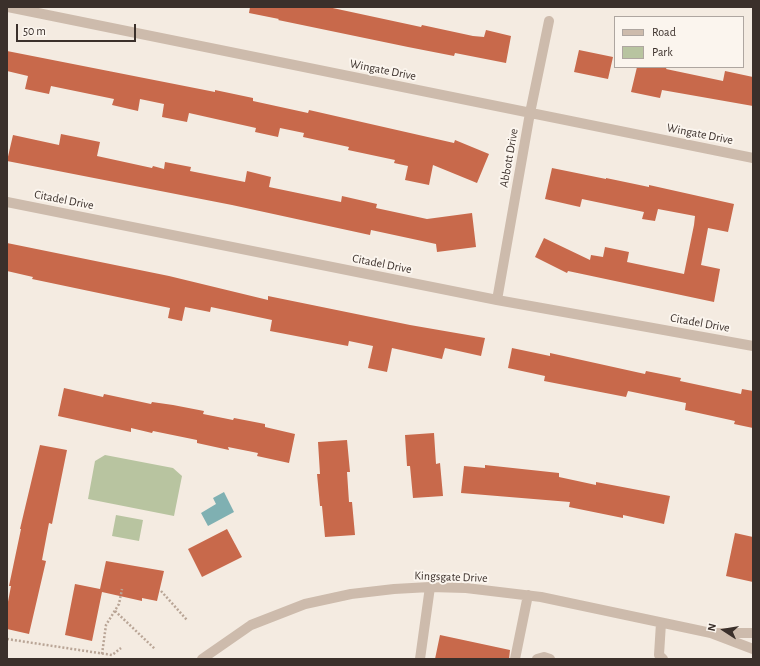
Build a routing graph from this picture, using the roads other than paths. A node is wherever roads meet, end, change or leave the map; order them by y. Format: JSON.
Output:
{"nodes":[{"id":1,"x":8,"y":7,"type":"edge"},
{"id":2,"x":549,"y":21,"type":"dead end"},
{"id":3,"x":530,"y":113,"type":"junction"},
{"id":4,"x":753,"y":158,"type":"edge"},
{"id":5,"x":7,"y":202,"type":"edge"},
{"id":6,"x":497,"y":300,"type":"junction"},
{"id":7,"x":753,"y":346,"type":"edge"},
{"id":8,"x":430,"y":588,"type":"junction"},
{"id":9,"x":528,"y":595,"type":"junction"},
{"id":10,"x":661,"y":623,"type":"junction"},
{"id":11,"x":711,"y":633,"type":"junction"},
{"id":12,"x":753,"y":633,"type":"edge"},
{"id":13,"x":753,"y":649,"type":"edge"},
{"id":14,"x":202,"y":659,"type":"edge"},
{"id":15,"x":420,"y":659,"type":"edge"},
{"id":16,"x":515,"y":659,"type":"edge"},
{"id":17,"x":537,"y":659,"type":"edge"},
{"id":18,"x":550,"y":659,"type":"edge"},
{"id":19,"x":663,"y":659,"type":"edge"}],
"edges":[{"from":1,"to":3,"type":"street","name":"Wingate Drive"},
{"from":2,"to":3,"type":"street","name":"Abbott Drive"},
{"from":3,"to":4,"type":"street","name":"Wingate Drive"},
{"from":3,"to":6,"type":"street","name":"Abbott Drive"},
{"from":5,"to":6,"type":"street","name":"Citadel Drive"},
{"from":6,"to":7,"type":"street","name":"Citadel Drive"},
{"from":8,"to":9,"type":"street","name":"Kingsgate Drive"},
{"from":8,"to":14,"type":"street","name":"Kingsgate Drive"},
{"from":8,"to":15,"type":"street"},
{"from":9,"to":10,"type":"street","name":"Kingsgate Drive"},
{"from":9,"to":16,"type":"street"},
{"from":10,"to":11,"type":"street","name":"Kingsgate Drive"},
{"from":10,"to":19,"type":"street"},
{"from":11,"to":12,"type":"street","name":"Kingsgate Drive"},
{"from":11,"to":13,"type":"street","name":"Kingsgate Drive"},
{"from":17,"to":18,"type":"street"}]}
